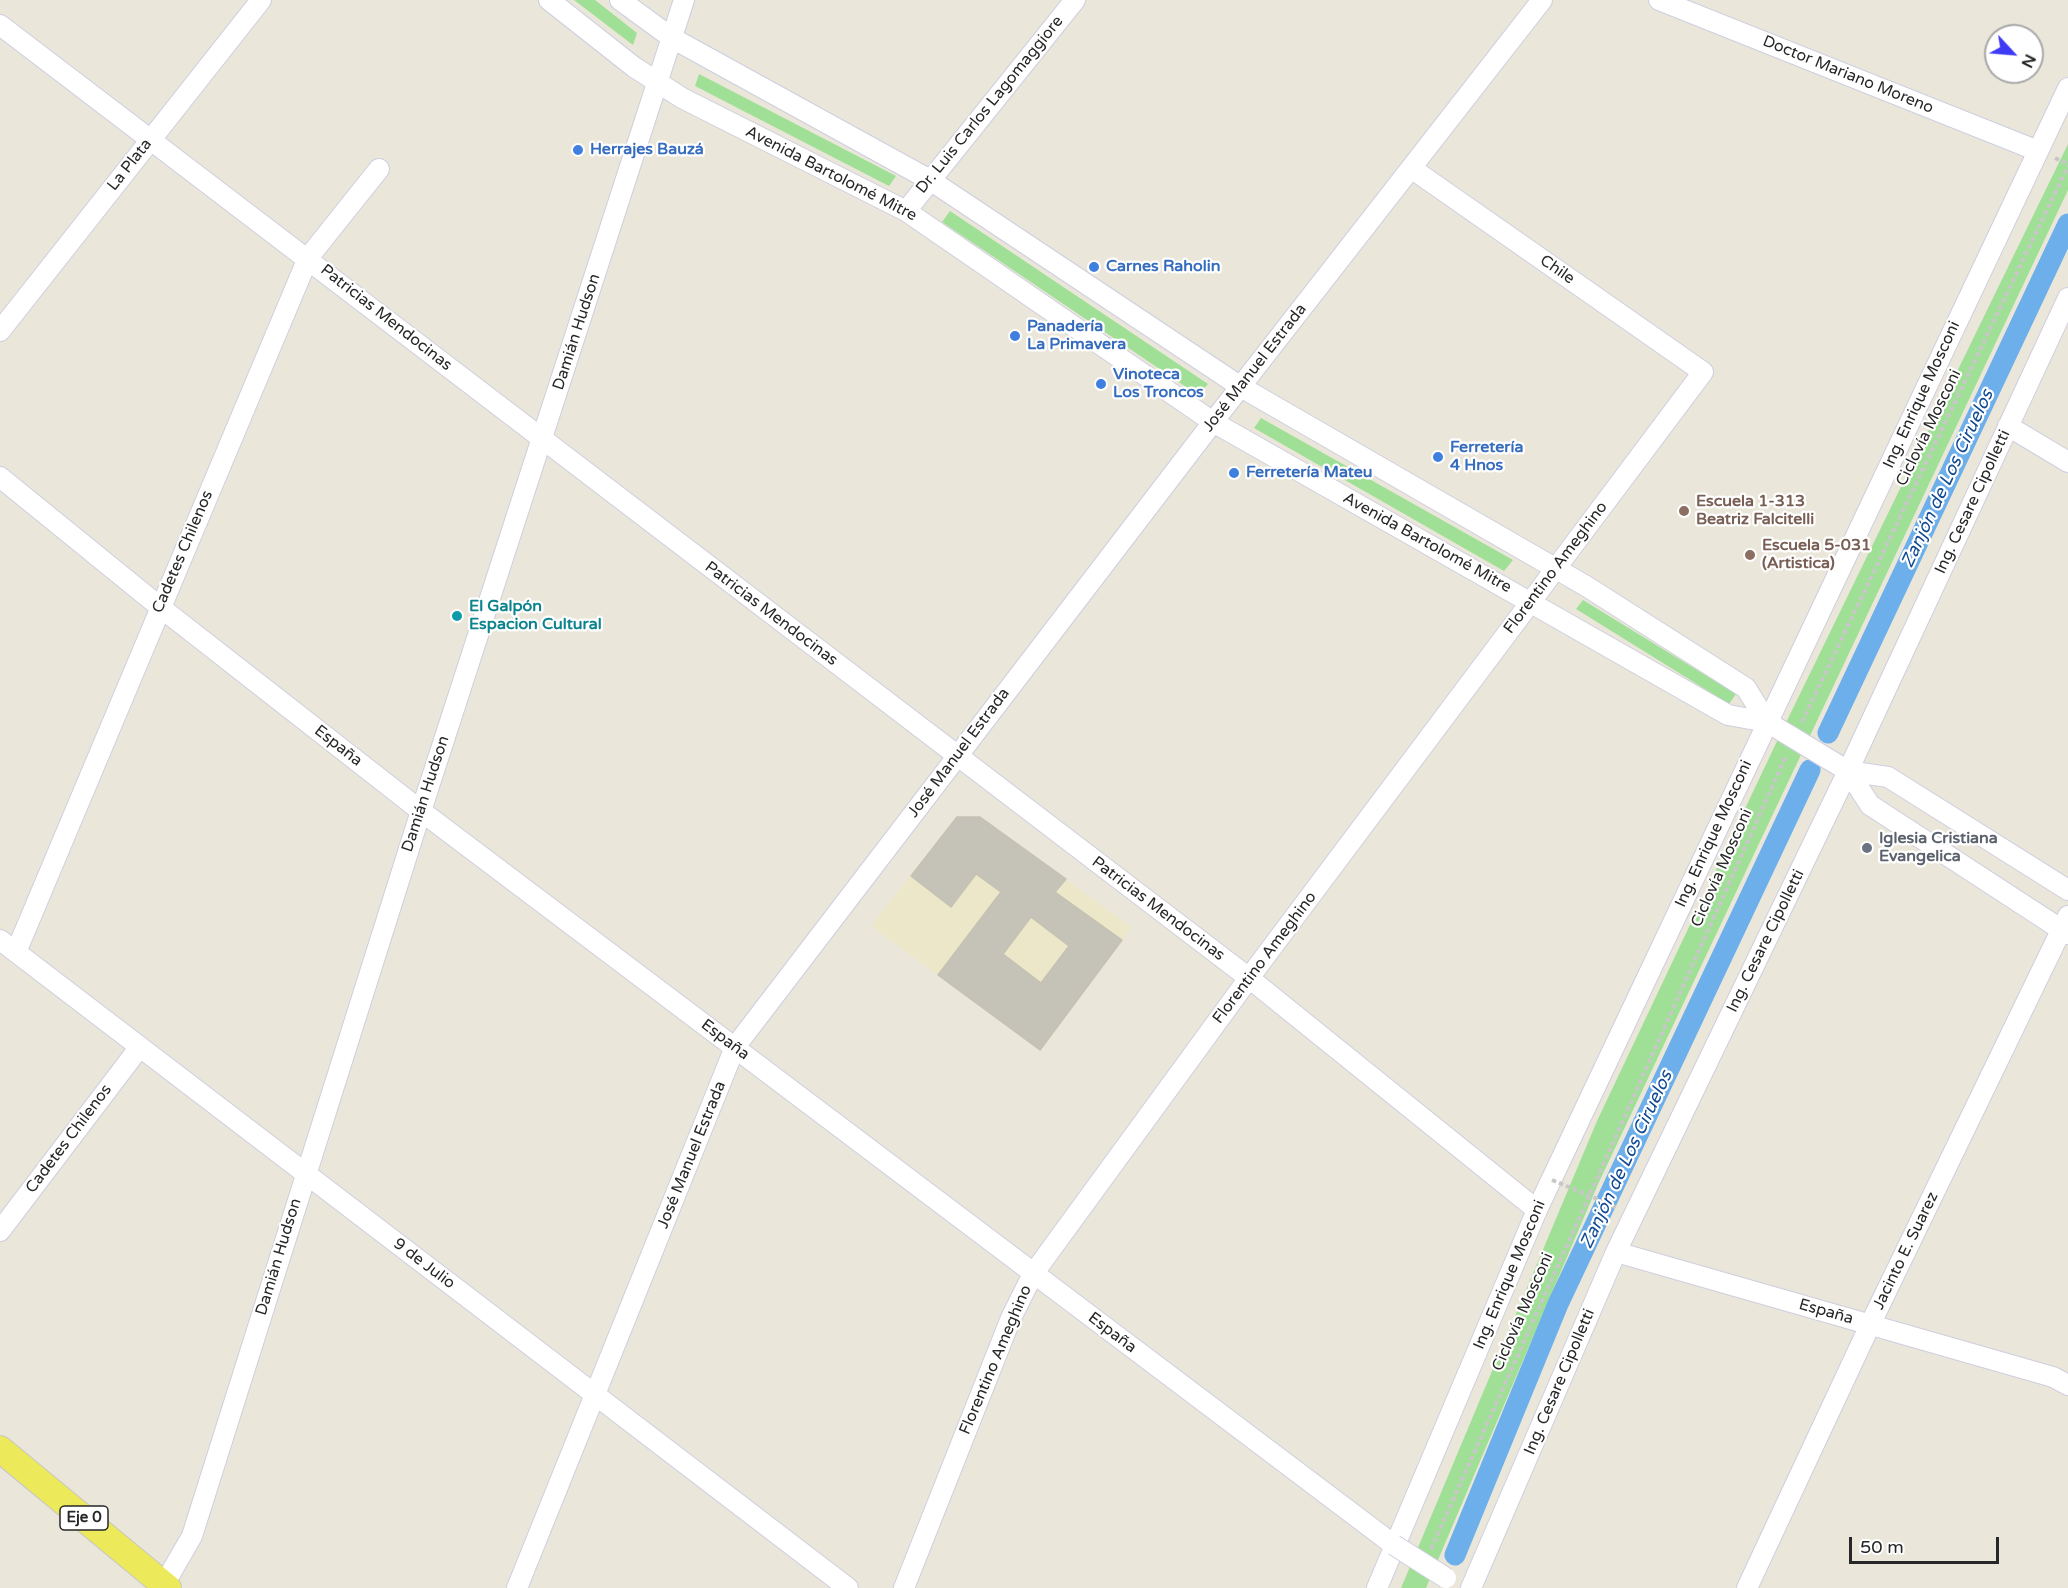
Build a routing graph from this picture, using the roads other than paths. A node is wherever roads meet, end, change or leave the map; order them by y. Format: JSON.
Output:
{"nodes":[{"id":1,"x":261,"y":0,"type":"edge"},
{"id":2,"x":549,"y":0,"type":"edge"},
{"id":3,"x":620,"y":0,"type":"edge"},
{"id":4,"x":684,"y":0,"type":"edge"},
{"id":5,"x":1075,"y":0,"type":"edge"},
{"id":6,"x":1542,"y":0,"type":"edge"},
{"id":7,"x":1659,"y":0,"type":"edge"},
{"id":8,"x":0,"y":25,"type":"edge"},
{"id":9,"x":672,"y":39,"type":"junction"},
{"id":10,"x":657,"y":83,"type":"junction"},
{"id":11,"x":2068,"y":88,"type":"edge"},
{"id":12,"x":151,"y":139,"type":"junction"},
{"id":13,"x":2038,"y":151,"type":"junction"},
{"id":14,"x":1411,"y":168,"type":"junction"},
{"id":15,"x":379,"y":169,"type":"dead end"},
{"id":16,"x":930,"y":180,"type":"junction"},
{"id":17,"x":906,"y":211,"type":"junction"},
{"id":18,"x":308,"y":258,"type":"junction"},
{"id":19,"x":2068,"y":298,"type":"edge"},
{"id":20,"x":0,"y":331,"type":"edge"},
{"id":21,"x":1703,"y":372,"type":"joint"},
{"id":22,"x":1241,"y":387,"type":"junction"},
{"id":23,"x":1213,"y":422,"type":"junction"},
{"id":24,"x":2008,"y":426,"type":"junction"},
{"id":25,"x":542,"y":440,"type":"junction"},
{"id":26,"x":2068,"y":462,"type":"edge"},
{"id":27,"x":0,"y":477,"type":"edge"},
{"id":28,"x":1556,"y":568,"type":"junction"},
{"id":29,"x":1531,"y":602,"type":"junction"},
{"id":30,"x":160,"y":607,"type":"junction"},
{"id":31,"x":1767,"y":722,"type":"junction"},
{"id":32,"x":957,"y":755,"type":"junction"},
{"id":33,"x":1848,"y":771,"type":"junction"},
{"id":34,"x":421,"y":811,"type":"junction"},
{"id":35,"x":2068,"y":890,"type":"edge"},
{"id":36,"x":2066,"y":926,"type":"edge"},
{"id":37,"x":0,"y":939,"type":"edge"},
{"id":38,"x":16,"y":952,"type":"junction"},
{"id":39,"x":1249,"y":978,"type":"junction"},
{"id":40,"x":735,"y":1047,"type":"junction"},
{"id":41,"x":139,"y":1048,"type":"junction"},
{"id":42,"x":305,"y":1175,"type":"junction"},
{"id":43,"x":1538,"y":1210,"type":"junction"},
{"id":44,"x":0,"y":1231,"type":"edge"},
{"id":45,"x":1617,"y":1251,"type":"junction"},
{"id":46,"x":1033,"y":1274,"type":"junction"},
{"id":47,"x":1870,"y":1324,"type":"junction"},
{"id":48,"x":2068,"y":1385,"type":"edge"},
{"id":49,"x":595,"y":1394,"type":"junction"},
{"id":50,"x":0,"y":1449,"type":"edge"},
{"id":51,"x":1394,"y":1545,"type":"junction"},
{"id":52,"x":164,"y":1587,"type":"edge"},
{"id":53,"x":517,"y":1588,"type":"edge"},
{"id":54,"x":848,"y":1588,"type":"edge"},
{"id":55,"x":904,"y":1588,"type":"edge"},
{"id":56,"x":1377,"y":1588,"type":"edge"},
{"id":57,"x":1461,"y":1588,"type":"edge"},
{"id":58,"x":1471,"y":1588,"type":"edge"},
{"id":59,"x":1747,"y":1588,"type":"edge"}],
"edges":[{"from":1,"to":12,"type":"street","name":"La Plata"},
{"from":2,"to":10,"type":"street","name":"Avenida Bartolomé Mitre"},
{"from":3,"to":9,"type":"street"},
{"from":4,"to":9,"type":"street","name":"Damián Hudson"},
{"from":5,"to":16,"type":"street","name":"Dr. Luis Carlos Lagomaggiore"},
{"from":6,"to":14,"type":"street","name":"José Manuel Estrada"},
{"from":7,"to":13,"type":"street","name":"Doctor Mariano Moreno"},
{"from":8,"to":12,"type":"street","name":"Patricias Mendocinas"},
{"from":9,"to":10,"type":"street","name":"Damián Hudson"},
{"from":9,"to":16,"type":"street"},
{"from":10,"to":17,"type":"street","name":"Avenida Bartolomé Mitre"},
{"from":10,"to":25,"type":"street","name":"Damián Hudson"},
{"from":11,"to":13,"type":"street","name":"Ing. Enrique Mosconi"},
{"from":12,"to":18,"type":"street","name":"Patricias Mendocinas"},
{"from":12,"to":20,"type":"street","name":"La Plata"},
{"from":13,"to":31,"type":"street","name":"Ing. Enrique Mosconi"},
{"from":14,"to":21,"type":"street","name":"Chile"},
{"from":14,"to":22,"type":"street","name":"José Manuel Estrada"},
{"from":15,"to":18,"type":"street","name":"Cadetes Chilenos"},
{"from":16,"to":17,"type":"street","name":"Dr. Luis Carlos Lagomaggiore"},
{"from":16,"to":22,"type":"street"},
{"from":17,"to":23,"type":"street","name":"Avenida Bartolomé Mitre"},
{"from":18,"to":25,"type":"street","name":"Patricias Mendocinas"},
{"from":18,"to":30,"type":"street","name":"Cadetes Chilenos"},
{"from":19,"to":24,"type":"street","name":"Ing. Cesare Cipolletti"},
{"from":21,"to":28,"type":"street","name":"Florentino Ameghino"},
{"from":22,"to":23,"type":"street","name":"José Manuel Estrada"},
{"from":22,"to":28,"type":"street"},
{"from":23,"to":29,"type":"street","name":"Avenida Bartolomé Mitre"},
{"from":23,"to":32,"type":"street","name":"José Manuel Estrada"},
{"from":24,"to":26,"type":"street"},
{"from":24,"to":33,"type":"street","name":"Ing. Cesare Cipolletti"},
{"from":25,"to":32,"type":"street","name":"Patricias Mendocinas"},
{"from":25,"to":34,"type":"street","name":"Damián Hudson"},
{"from":27,"to":30,"type":"street","name":"España"},
{"from":28,"to":29,"type":"street","name":"Florentino Ameghino"},
{"from":28,"to":31,"type":"street"},
{"from":29,"to":31,"type":"street","name":"Avenida Bartolomé Mitre"},
{"from":29,"to":39,"type":"street","name":"Florentino Ameghino"},
{"from":30,"to":34,"type":"street","name":"España"},
{"from":30,"to":38,"type":"street","name":"Cadetes Chilenos"},
{"from":31,"to":33,"type":"street","name":"Avenida Bartolomé Mitre"},
{"from":31,"to":43,"type":"street","name":"Ing. Enrique Mosconi"},
{"from":32,"to":39,"type":"street","name":"Patricias Mendocinas"},
{"from":32,"to":40,"type":"street","name":"José Manuel Estrada"},
{"from":33,"to":35,"type":"street","name":"Avenida Bartolomé Mitre"},
{"from":33,"to":36,"type":"street","name":"Avenida Bartolomé Mitre"},
{"from":33,"to":45,"type":"street","name":"Ing. Cesare Cipolletti"},
{"from":34,"to":40,"type":"street","name":"España"},
{"from":34,"to":42,"type":"street","name":"Damián Hudson"},
{"from":36,"to":47,"type":"street","name":"Jacinto E. Suarez"},
{"from":37,"to":38,"type":"street","name":"9 de Julio"},
{"from":38,"to":41,"type":"street","name":"9 de Julio"},
{"from":39,"to":43,"type":"street","name":"Patricias Mendocinas"},
{"from":39,"to":46,"type":"street","name":"Florentino Ameghino"},
{"from":40,"to":46,"type":"street","name":"España"},
{"from":40,"to":49,"type":"street","name":"José Manuel Estrada"},
{"from":41,"to":42,"type":"street","name":"9 de Julio"},
{"from":41,"to":44,"type":"street","name":"Cadetes Chilenos"},
{"from":42,"to":49,"type":"street","name":"9 de Julio"},
{"from":42,"to":52,"type":"street","name":"Damián Hudson"},
{"from":43,"to":51,"type":"street","name":"Ing. Enrique Mosconi"},
{"from":45,"to":47,"type":"street","name":"España"},
{"from":45,"to":58,"type":"street","name":"Ing. Cesare Cipolletti"},
{"from":46,"to":51,"type":"street","name":"España"},
{"from":46,"to":55,"type":"street","name":"Florentino Ameghino"},
{"from":47,"to":48,"type":"street","name":"España"},
{"from":47,"to":59,"type":"street","name":"Jacinto E. Suarez"},
{"from":49,"to":53,"type":"street","name":"José Manuel Estrada"},
{"from":49,"to":54,"type":"street","name":"9 de Julio"},
{"from":50,"to":52,"type":"main road","number":"Eje 0"},
{"from":51,"to":56,"type":"street","name":"Ing. Enrique Mosconi"},
{"from":51,"to":57,"type":"street","name":"España","bridge":true}]}
